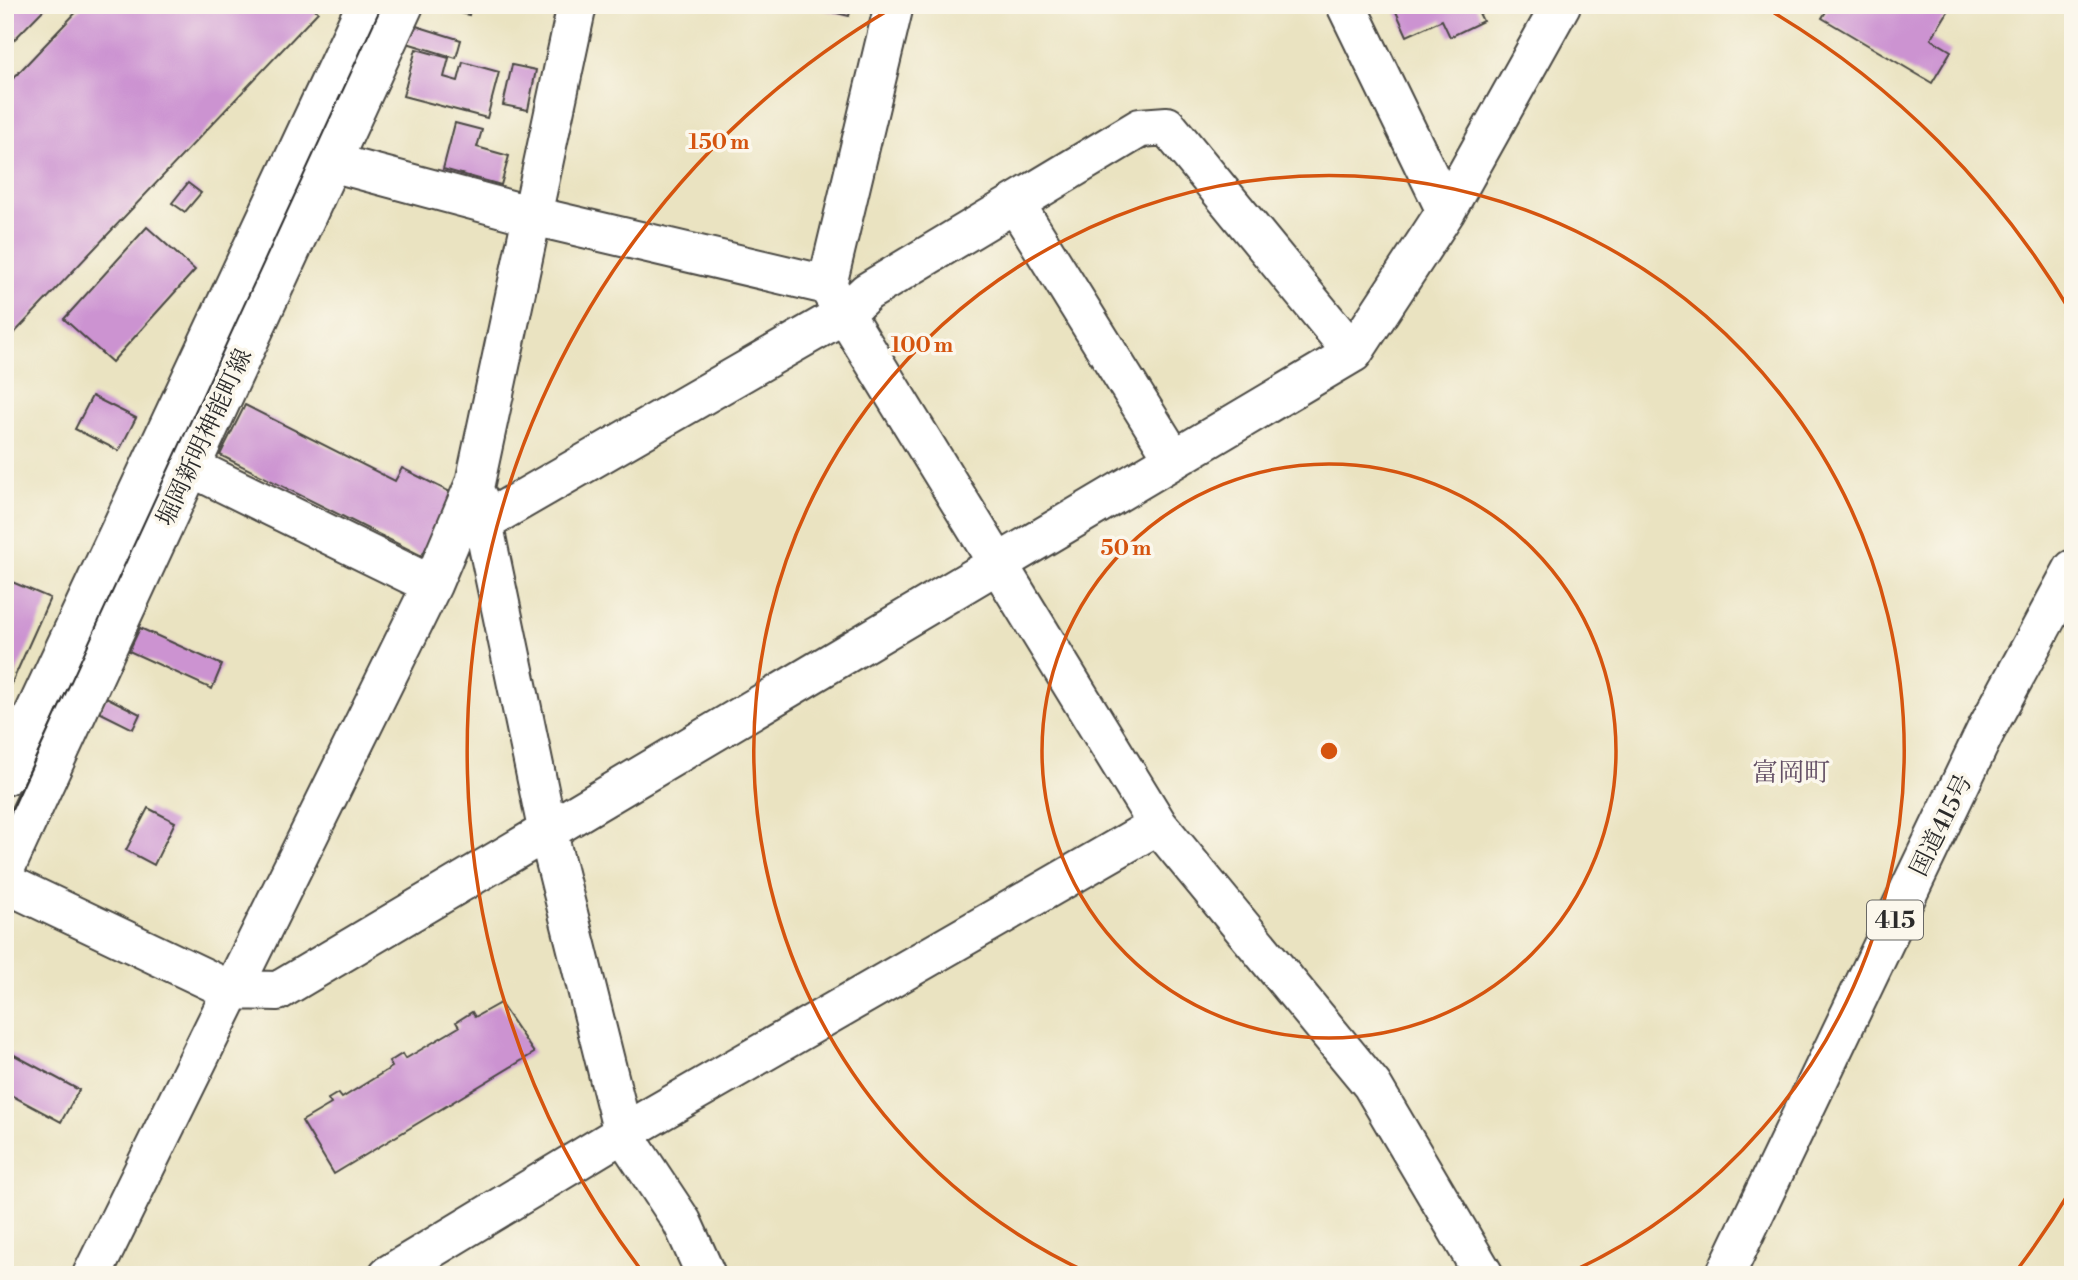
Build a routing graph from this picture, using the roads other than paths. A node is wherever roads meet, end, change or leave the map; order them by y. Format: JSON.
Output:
{"nodes":[{"id":1,"x":366,"y":5,"type":"edge"},
{"id":2,"x":404,"y":5,"type":"edge"},
{"id":3,"x":577,"y":5,"type":"edge"},
{"id":4,"x":894,"y":5,"type":"edge"},
{"id":5,"x":1346,"y":5,"type":"edge"},
{"id":6,"x":1561,"y":5,"type":"edge"},
{"id":7,"x":315,"y":155,"type":"junction"},
{"id":8,"x":1015,"y":203,"type":"junction"},
{"id":9,"x":1446,"y":211,"type":"junction"},
{"id":10,"x":533,"y":216,"type":"junction"},
{"id":11,"x":835,"y":299,"type":"junction"},
{"id":12,"x":1353,"y":353,"type":"junction"},
{"id":13,"x":174,"y":459,"type":"junction"},
{"id":14,"x":1174,"y":459,"type":"junction"},
{"id":15,"x":475,"y":483,"type":"junction"},
{"id":16,"x":483,"y":522,"type":"junction"},
{"id":17,"x":999,"y":563,"type":"junction"},
{"id":18,"x":2073,"y":569,"type":"edge"},
{"id":19,"x":432,"y":585,"type":"junction"},
{"id":20,"x":5,"y":776,"type":"edge"},
{"id":21,"x":1158,"y":825,"type":"junction"},
{"id":22,"x":548,"y":834,"type":"junction"},
{"id":23,"x":5,"y":869,"type":"edge"},
{"id":24,"x":5,"y":883,"type":"edge"},
{"id":25,"x":230,"y":990,"type":"junction"},
{"id":26,"x":623,"y":1133,"type":"junction"},
{"id":27,"x":92,"y":1275,"type":"edge"},
{"id":28,"x":387,"y":1275,"type":"edge"},
{"id":29,"x":706,"y":1275,"type":"edge"},
{"id":30,"x":1484,"y":1275,"type":"edge"},
{"id":31,"x":1725,"y":1275,"type":"edge"}],
"edges":[{"from":1,"to":7,"type":"main road","name":"堀岡新明神能町線"},
{"from":2,"to":7,"type":"main road","name":"堀岡新明神能町線"},
{"from":3,"to":10,"type":"main road"},
{"from":4,"to":11,"type":"main road"},
{"from":5,"to":9,"type":"main road"},
{"from":6,"to":9,"type":"main road"},
{"from":7,"to":10,"type":"main road"},
{"from":7,"to":13,"type":"main road","name":"堀岡新明神能町線"},
{"from":8,"to":11,"type":"main road"},
{"from":8,"to":12,"type":"main road"},
{"from":8,"to":14,"type":"main road"},
{"from":9,"to":12,"type":"main road"},
{"from":10,"to":11,"type":"main road"},
{"from":10,"to":15,"type":"main road"},
{"from":11,"to":16,"type":"main road"},
{"from":11,"to":17,"type":"main road"},
{"from":12,"to":14,"type":"main road"},
{"from":13,"to":19,"type":"main road"},
{"from":13,"to":20,"type":"main road","name":"堀岡新明神能町線"},
{"from":13,"to":23,"type":"main road","name":"堀岡新明神能町線"},
{"from":14,"to":17,"type":"main road"},
{"from":15,"to":16,"type":"main road"},
{"from":15,"to":19,"type":"main road"},
{"from":16,"to":22,"type":"main road"},
{"from":17,"to":21,"type":"main road"},
{"from":17,"to":22,"type":"main road"},
{"from":18,"to":31,"type":"main road","name":"国道415号","number":"415"},
{"from":19,"to":25,"type":"main road"},
{"from":21,"to":26,"type":"main road"},
{"from":21,"to":30,"type":"main road"},
{"from":22,"to":25,"type":"main road"},
{"from":22,"to":26,"type":"main road"},
{"from":24,"to":25,"type":"main road"},
{"from":25,"to":27,"type":"main road"},
{"from":26,"to":28,"type":"main road"},
{"from":26,"to":29,"type":"main road"}]}
